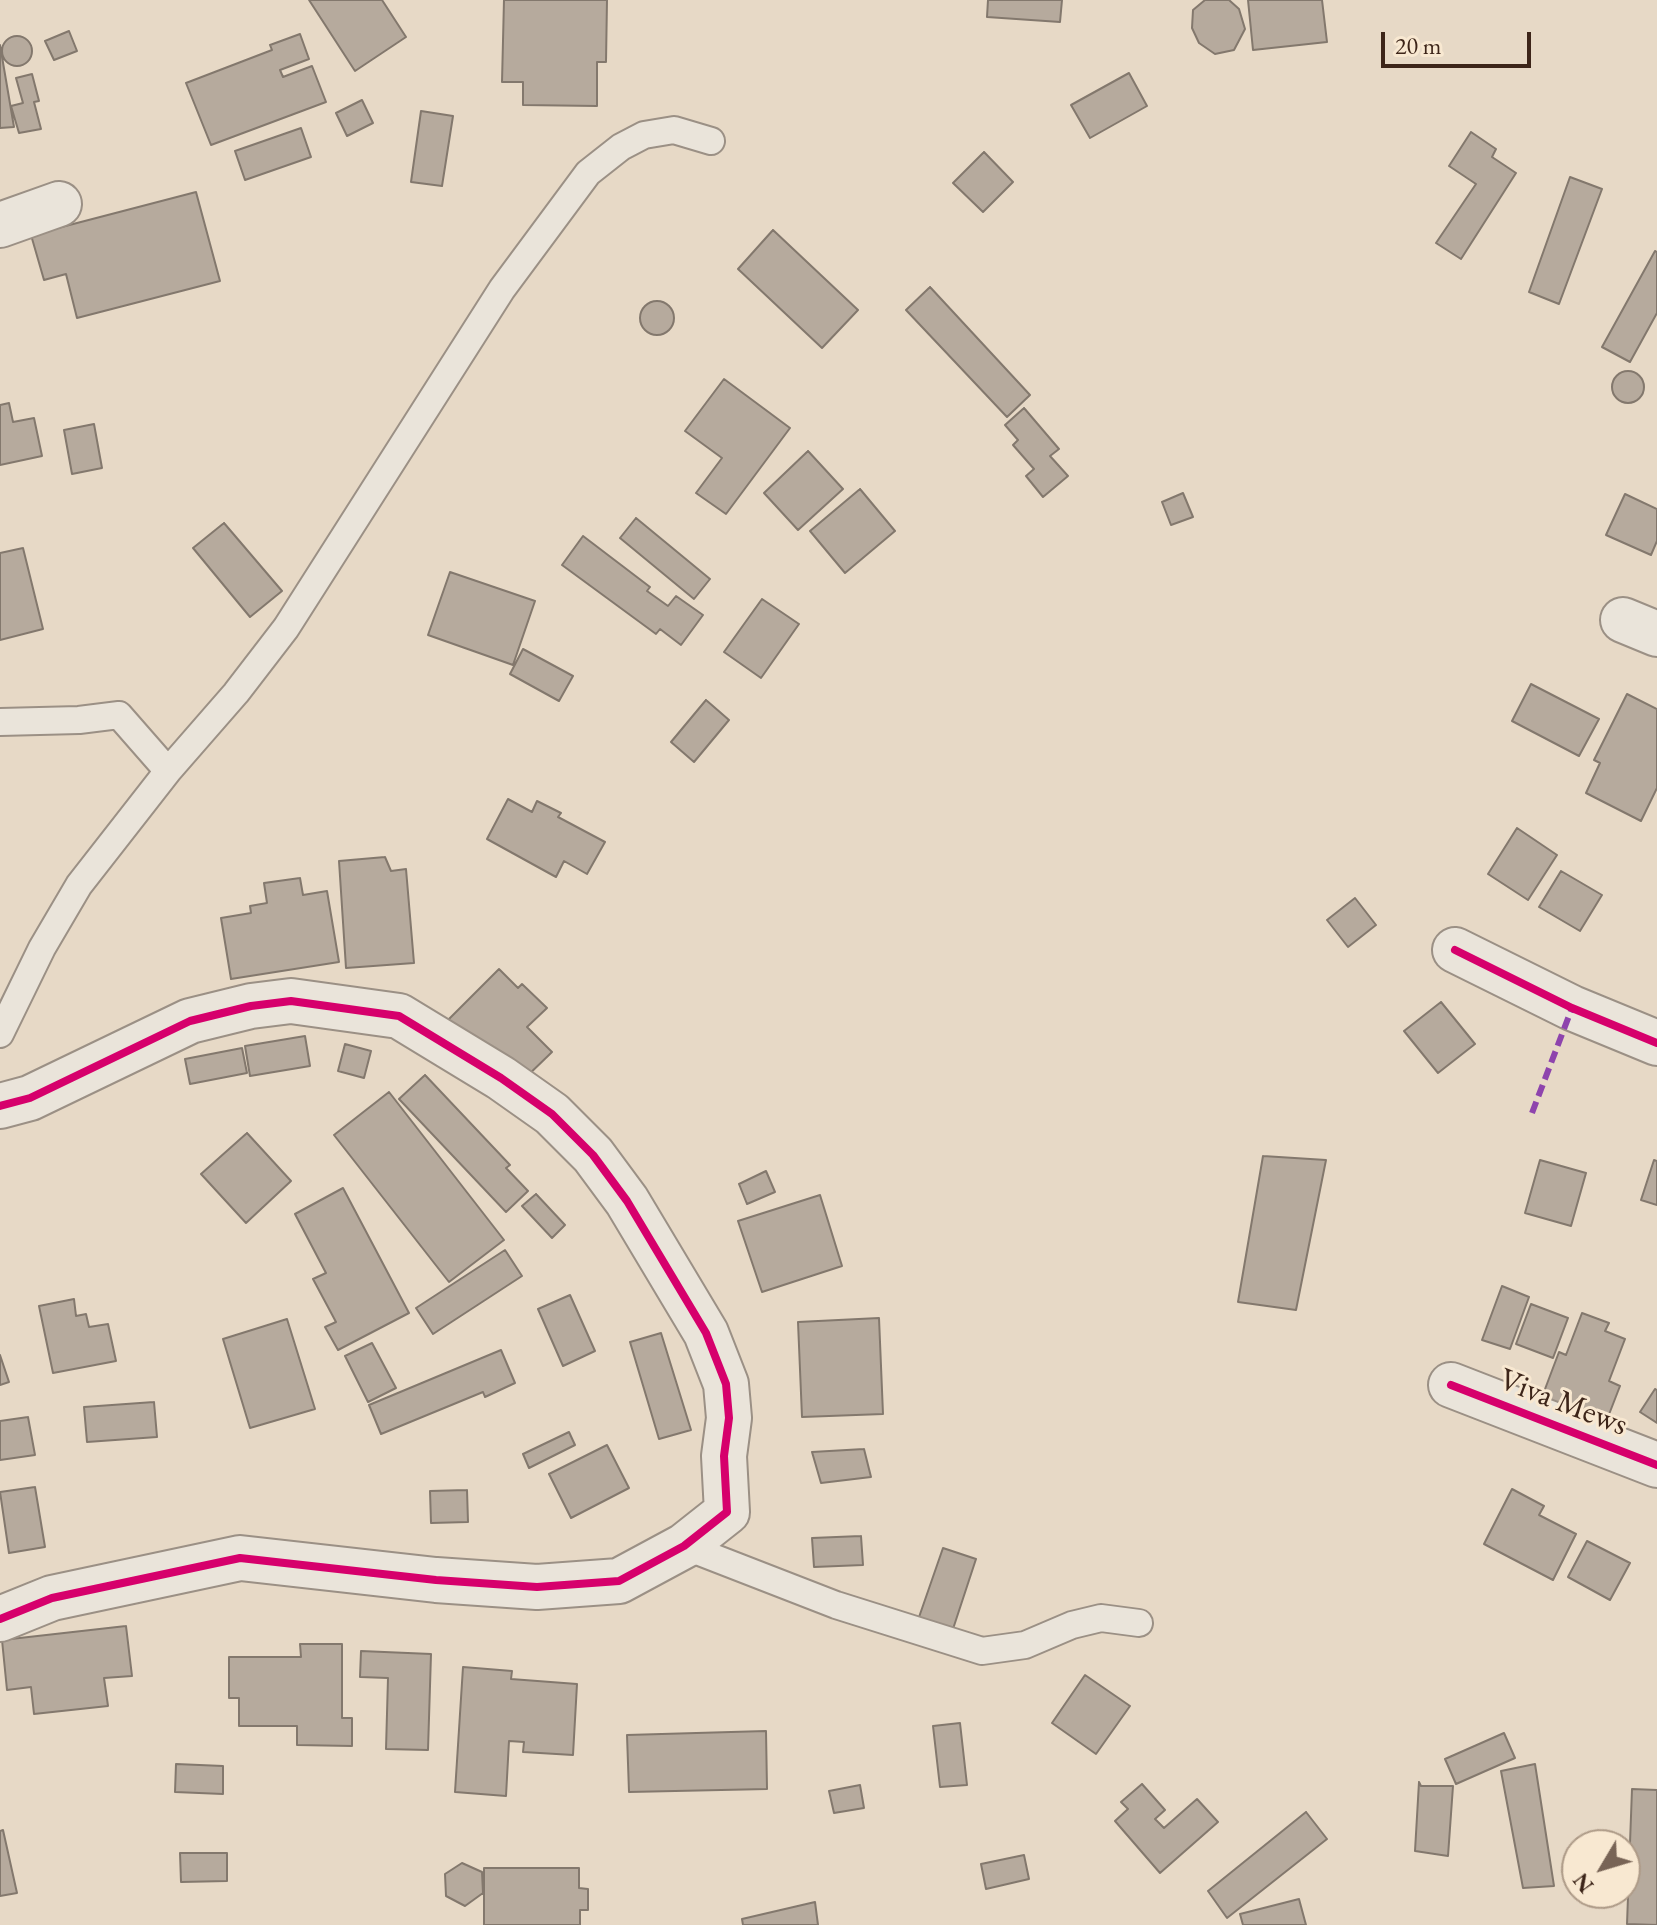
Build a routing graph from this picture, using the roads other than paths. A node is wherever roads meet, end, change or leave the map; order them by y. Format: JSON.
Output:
{"nodes":[{"id":1,"x":711,"y":141,"type":"dead end"},
{"id":2,"x":59,"y":204,"type":"dead end"},
{"id":3,"x":0,"y":225,"type":"edge"},
{"id":4,"x":0,"y":722,"type":"edge"},
{"id":5,"x":168,"y":771,"type":"junction"},
{"id":6,"x":1455,"y":950,"type":"dead end"},
{"id":7,"x":0,"y":1034,"type":"edge"},
{"id":8,"x":1657,"y":1043,"type":"edge"},
{"id":9,"x":0,"y":1106,"type":"edge"},
{"id":10,"x":1451,"y":1385,"type":"dead end"},
{"id":11,"x":1657,"y":1465,"type":"edge"},
{"id":12,"x":684,"y":1546,"type":"junction"},
{"id":13,"x":0,"y":1619,"type":"edge"},
{"id":14,"x":1139,"y":1623,"type":"dead end"}],
"edges":[{"from":1,"to":5,"type":"lane"},
{"from":2,"to":3,"type":"street"},
{"from":4,"to":5,"type":"lane"},
{"from":5,"to":7,"type":"lane"},
{"from":6,"to":8,"type":"street"},
{"from":9,"to":12,"type":"street"},
{"from":10,"to":11,"type":"street","name":"Viva Mews"},
{"from":12,"to":13,"type":"street"},
{"from":12,"to":14,"type":"lane"}]}
